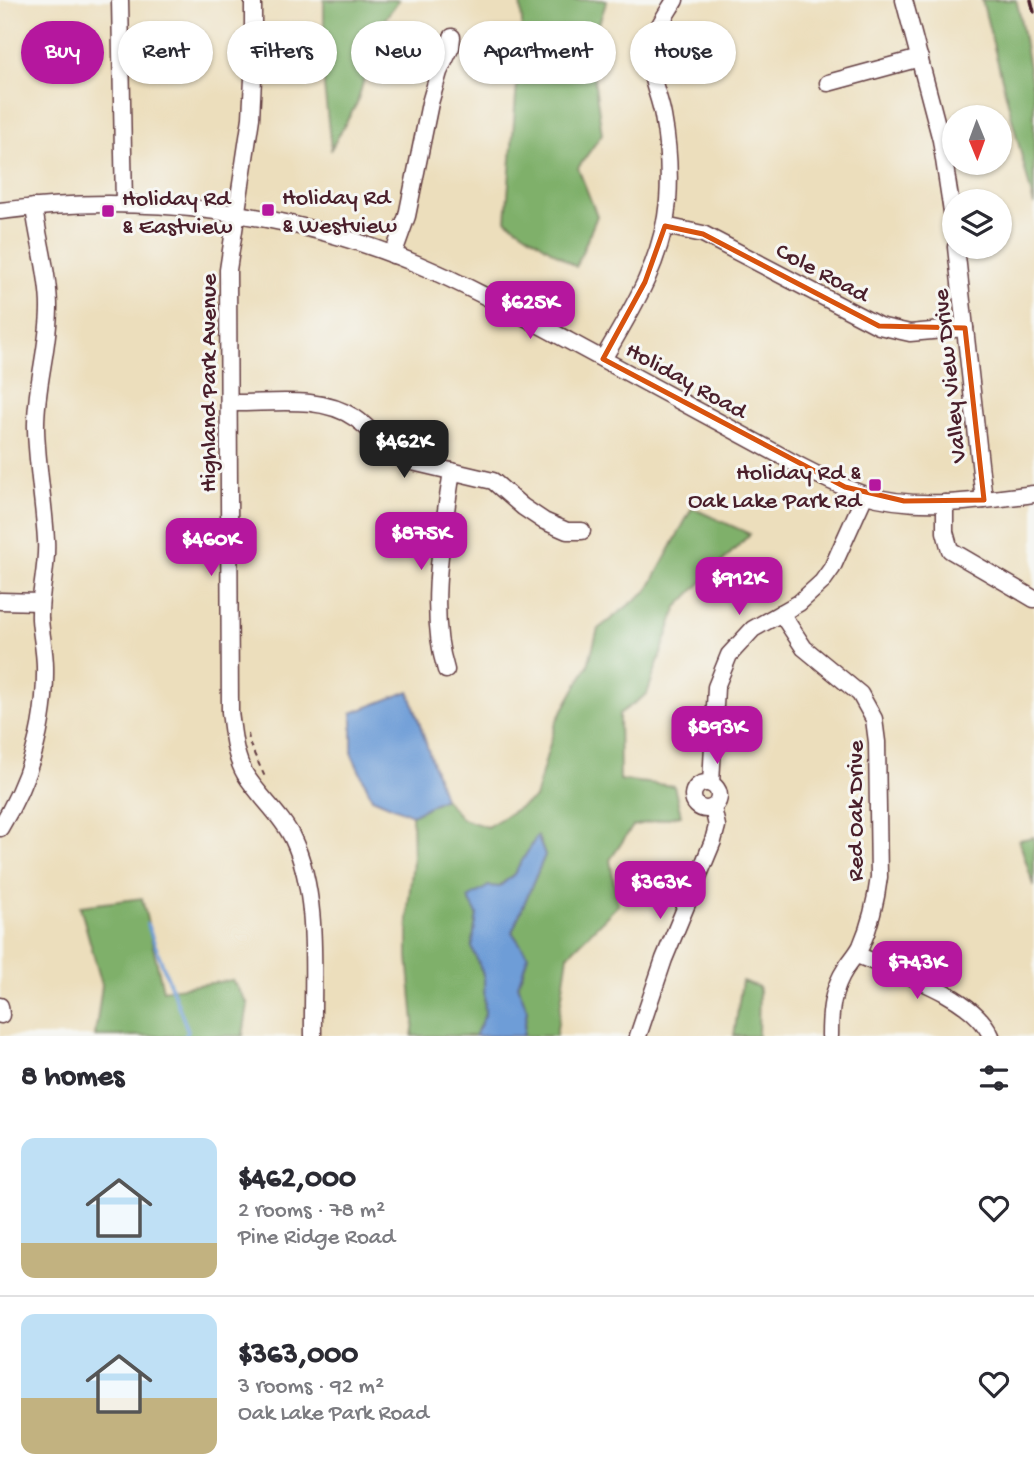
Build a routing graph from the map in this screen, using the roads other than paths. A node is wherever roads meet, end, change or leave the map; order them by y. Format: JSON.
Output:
{"nodes":[{"id":1,"x":120,"y":0,"type":"edge"},
{"id":2,"x":253,"y":0,"type":"edge"},
{"id":3,"x":674,"y":0,"type":"edge"},
{"id":4,"x":904,"y":0,"type":"edge"},
{"id":5,"x":452,"y":37,"type":"dead end"},
{"id":6,"x":920,"y":58,"type":"junction"},
{"id":7,"x":828,"y":83,"type":"dead end"},
{"id":8,"x":948,"y":189,"type":"edge"},
{"id":9,"x":124,"y":204,"type":"junction"},
{"id":10,"x":34,"y":207,"type":"junction"},
{"id":11,"x":0,"y":211,"type":"edge"},
{"id":12,"x":237,"y":214,"type":"junction"},
{"id":13,"x":665,"y":226,"type":"junction"},
{"id":14,"x":393,"y":255,"type":"junction"},
{"id":15,"x":957,"y":259,"type":"edge"},
{"id":16,"x":965,"y":328,"type":"junction"},
{"id":17,"x":603,"y":359,"type":"junction"},
{"id":18,"x":229,"y":403,"type":"junction"},
{"id":19,"x":452,"y":471,"type":"junction"},
{"id":20,"x":1034,"y":494,"type":"edge"},
{"id":21,"x":865,"y":495,"type":"junction"},
{"id":22,"x":985,"y":500,"type":"junction"},
{"id":23,"x":945,"y":503,"type":"junction"},
{"id":24,"x":582,"y":531,"type":"dead end"},
{"id":25,"x":1034,"y":599,"type":"edge"},
{"id":26,"x":0,"y":601,"type":"edge"},
{"id":27,"x":40,"y":602,"type":"junction"},
{"id":28,"x":781,"y":613,"type":"junction"},
{"id":29,"x":446,"y":670,"type":"dead end"},
{"id":30,"x":2,"y":819,"type":"edge"},
{"id":31,"x":857,"y":955,"type":"junction"},
{"id":32,"x":0,"y":1006,"type":"edge"},
{"id":33,"x":1,"y":1015,"type":"edge"},
{"id":34,"x":313,"y":1036,"type":"edge"},
{"id":35,"x":638,"y":1036,"type":"edge"},
{"id":36,"x":830,"y":1036,"type":"edge"},
{"id":37,"x":991,"y":1036,"type":"edge"}],
"edges":[{"from":1,"to":9,"type":"street"},
{"from":2,"to":12,"type":"street","name":"Highland Park Avenue"},
{"from":3,"to":13,"type":"street"},
{"from":4,"to":6,"type":"street"},
{"from":5,"to":14,"type":"street"},
{"from":6,"to":7,"type":"street"},
{"from":6,"to":8,"type":"street"},
{"from":9,"to":10,"type":"street","name":"Holiday Road"},
{"from":9,"to":12,"type":"street","name":"Holiday Road"},
{"from":10,"to":11,"type":"street","name":"Holiday Road"},
{"from":10,"to":27,"type":"street"},
{"from":12,"to":14,"type":"street","name":"Holiday Road"},
{"from":12,"to":18,"type":"street","name":"Highland Park Avenue"},
{"from":13,"to":16,"type":"street","name":"Cole Road"},
{"from":13,"to":17,"type":"street"},
{"from":14,"to":17,"type":"street","name":"Holiday Road"},
{"from":15,"to":16,"type":"street","name":"Valley View Drive"},
{"from":16,"to":22,"type":"street","name":"Valley View Drive"},
{"from":17,"to":21,"type":"street","name":"Holiday Road"},
{"from":18,"to":19,"type":"street"},
{"from":18,"to":34,"type":"street","name":"Highland Park Avenue"},
{"from":19,"to":24,"type":"street"},
{"from":19,"to":29,"type":"street"},
{"from":20,"to":22,"type":"street","name":"Holiday Road"},
{"from":21,"to":23,"type":"street","name":"Holiday Road"},
{"from":21,"to":28,"type":"street"},
{"from":22,"to":23,"type":"street","name":"Holiday Road"},
{"from":23,"to":25,"type":"street"},
{"from":26,"to":27,"type":"street"},
{"from":27,"to":30,"type":"street"},
{"from":28,"to":31,"type":"street","name":"Red Oak Drive"},
{"from":28,"to":35,"type":"street"},
{"from":31,"to":36,"type":"street","name":"Red Oak Drive"},
{"from":31,"to":37,"type":"street"},
{"from":32,"to":33,"type":"street"}]}
